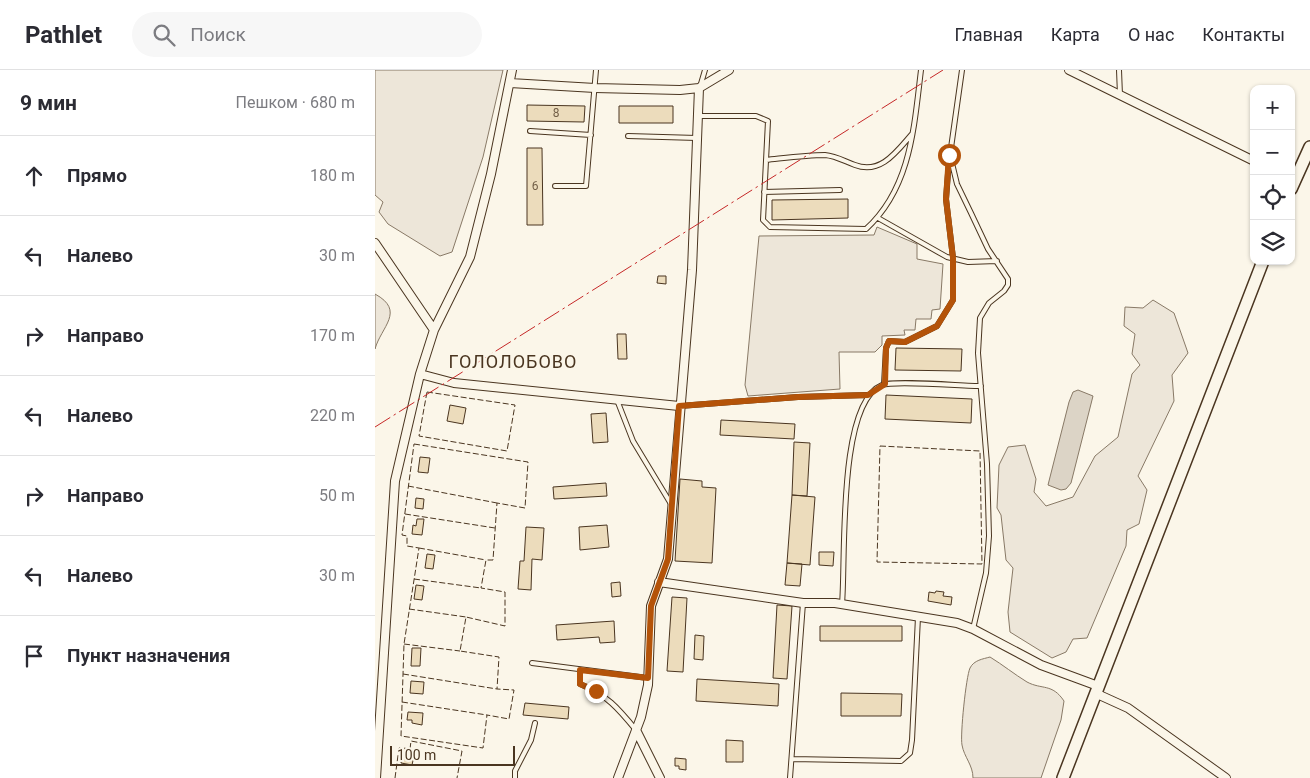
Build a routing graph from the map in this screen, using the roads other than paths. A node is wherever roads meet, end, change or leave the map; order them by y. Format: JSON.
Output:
{"nodes":[{"id":1,"x":512,"y":70,"type":"edge"},
{"id":2,"x":595,"y":70,"type":"edge"},
{"id":3,"x":705,"y":70,"type":"edge"},
{"id":4,"x":729,"y":70,"type":"edge"},
{"id":5,"x":921,"y":70,"type":"edge"},
{"id":6,"x":962,"y":70,"type":"edge"},
{"id":7,"x":1069,"y":70,"type":"edge"},
{"id":8,"x":1119,"y":70,"type":"edge"},
{"id":9,"x":509,"y":83,"type":"junction"},
{"id":10,"x":595,"y":88,"type":"junction"},
{"id":11,"x":699,"y":88,"type":"junction"},
{"id":12,"x":1120,"y":95,"type":"junction"},
{"id":13,"x":698,"y":116,"type":"junction"},
{"id":14,"x":530,"y":131,"type":"dead end"},
{"id":15,"x":914,"y":133,"type":"junction"},
{"id":16,"x":591,"y":135,"type":"junction"},
{"id":17,"x":628,"y":136,"type":"dead end"},
{"id":18,"x":697,"y":138,"type":"junction"},
{"id":19,"x":1310,"y":146,"type":"edge"},
{"id":20,"x":949,"y":155,"type":"junction"},
{"id":21,"x":1307,"y":158,"type":"edge"},
{"id":22,"x":766,"y":160,"type":"junction"},
{"id":23,"x":1250,"y":160,"type":"edge"},
{"id":24,"x":1295,"y":178,"type":"edge"},
{"id":25,"x":555,"y":186,"type":"dead end"},
{"id":26,"x":840,"y":190,"type":"dead end"},
{"id":27,"x":764,"y":192,"type":"junction"},
{"id":28,"x":878,"y":218,"type":"junction"},
{"id":29,"x":375,"y":243,"type":"edge"},
{"id":30,"x":953,"y":258,"type":"junction"},
{"id":31,"x":997,"y":261,"type":"junction"},
{"id":32,"x":1261,"y":265,"type":"edge"},
{"id":33,"x":434,"y":330,"type":"junction"},
{"id":34,"x":420,"y":374,"type":"junction"},
{"id":35,"x":885,"y":384,"type":"junction"},
{"id":36,"x":981,"y":386,"type":"junction"},
{"id":37,"x":868,"y":395,"type":"junction"},
{"id":38,"x":617,"y":400,"type":"junction"},
{"id":39,"x":679,"y":406,"type":"junction"},
{"id":40,"x":672,"y":506,"type":"junction"},
{"id":41,"x":659,"y":582,"type":"junction"},
{"id":42,"x":803,"y":603,"type":"junction"},
{"id":43,"x":842,"y":604,"type":"junction"},
{"id":44,"x":918,"y":617,"type":"junction"},
{"id":45,"x":973,"y":629,"type":"junction"},
{"id":46,"x":532,"y":663,"type":"dead end"},
{"id":47,"x":580,"y":670,"type":"junction"},
{"id":48,"x":648,"y":678,"type":"junction"},
{"id":49,"x":1096,"y":689,"type":"junction"},
{"id":50,"x":535,"y":723,"type":"dead end"},
{"id":51,"x":636,"y":730,"type":"junction"},
{"id":52,"x":792,"y":759,"type":"junction"},
{"id":53,"x":376,"y":778,"type":"edge"},
{"id":54,"x":515,"y":778,"type":"edge"},
{"id":55,"x":618,"y":778,"type":"edge"},
{"id":56,"x":660,"y":778,"type":"edge"},
{"id":57,"x":790,"y":778,"type":"edge"},
{"id":58,"x":1063,"y":778,"type":"edge"},
{"id":59,"x":1227,"y":778,"type":"edge"}],
"edges":[{"from":1,"to":9,"type":"street"},
{"from":2,"to":10,"type":"lane"},
{"from":3,"to":11,"type":"lane"},
{"from":4,"to":11,"type":"street"},
{"from":5,"to":15,"type":"lane"},
{"from":6,"to":20,"type":"lane"},
{"from":7,"to":12,"type":"street"},
{"from":8,"to":12,"type":"lane"},
{"from":9,"to":10,"type":"street"},
{"from":9,"to":33,"type":"street"},
{"from":10,"to":11,"type":"street"},
{"from":10,"to":16,"type":"lane"},
{"from":11,"to":13,"type":"street"},
{"from":12,"to":23,"type":"street"},
{"from":13,"to":18,"type":"street"},
{"from":13,"to":22,"type":"lane"},
{"from":14,"to":16,"type":"lane"},
{"from":15,"to":22,"type":"lane"},
{"from":15,"to":28,"type":"lane"},
{"from":16,"to":25,"type":"lane"},
{"from":17,"to":18,"type":"lane"},
{"from":18,"to":39,"type":"street"},
{"from":19,"to":21,"type":"main road"},
{"from":20,"to":30,"type":"lane"},
{"from":20,"to":31,"type":"lane"},
{"from":21,"to":24,"type":"main road"},
{"from":22,"to":27,"type":"lane"},
{"from":26,"to":27,"type":"lane"},
{"from":27,"to":28,"type":"lane"},
{"from":28,"to":30,"type":"lane"},
{"from":29,"to":33,"type":"street"},
{"from":30,"to":31,"type":"lane"},
{"from":30,"to":35,"type":"lane"},
{"from":31,"to":36,"type":"lane"},
{"from":32,"to":49,"type":"main road"},
{"from":33,"to":34,"type":"street"},
{"from":34,"to":38,"type":"street"},
{"from":34,"to":53,"type":"street"},
{"from":35,"to":36,"type":"lane"},
{"from":35,"to":37,"type":"lane"},
{"from":36,"to":45,"type":"lane"},
{"from":37,"to":39,"type":"lane"},
{"from":37,"to":43,"type":"lane"},
{"from":38,"to":39,"type":"street"},
{"from":38,"to":40,"type":"lane"},
{"from":39,"to":40,"type":"street"},
{"from":40,"to":41,"type":"street"},
{"from":41,"to":42,"type":"street"},
{"from":41,"to":48,"type":"street"},
{"from":42,"to":43,"type":"street"},
{"from":42,"to":52,"type":"lane"},
{"from":43,"to":44,"type":"street"},
{"from":44,"to":45,"type":"street"},
{"from":44,"to":52,"type":"lane"},
{"from":45,"to":49,"type":"street"},
{"from":46,"to":47,"type":"lane"},
{"from":47,"to":48,"type":"lane"},
{"from":47,"to":51,"type":"lane"},
{"from":48,"to":51,"type":"street"},
{"from":49,"to":58,"type":"main road"},
{"from":49,"to":59,"type":"street"},
{"from":50,"to":54,"type":"lane"},
{"from":51,"to":55,"type":"street"},
{"from":51,"to":56,"type":"street"},
{"from":52,"to":57,"type":"lane"}]}
